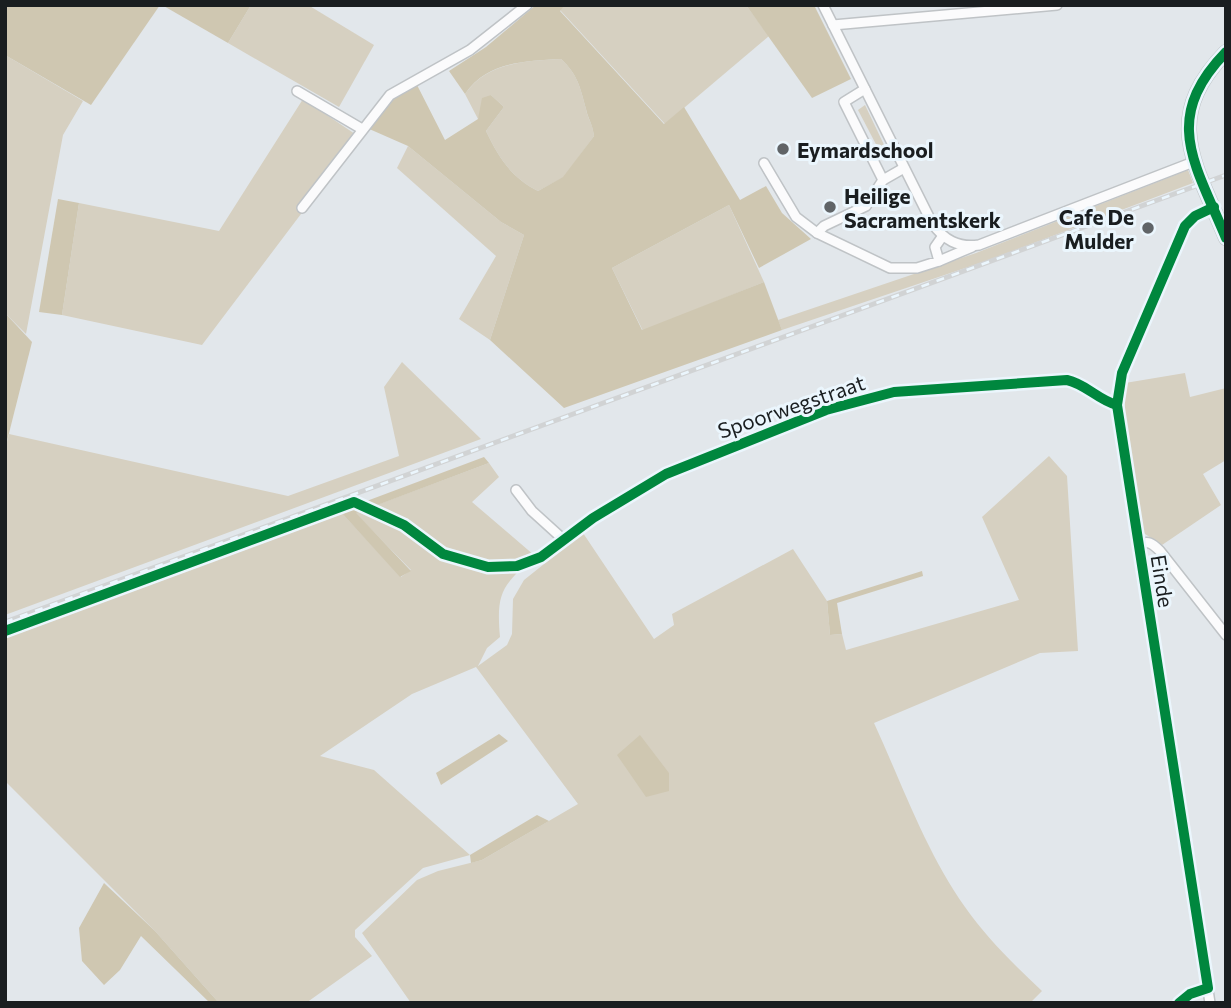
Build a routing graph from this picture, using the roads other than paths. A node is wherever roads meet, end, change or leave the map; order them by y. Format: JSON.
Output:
{"nodes":[{"id":1,"x":527,"y":5,"type":"edge"},
{"id":2,"x":823,"y":5,"type":"edge"},
{"id":3,"x":1056,"y":5,"type":"edge"},
{"id":4,"x":833,"y":25,"type":"junction"},
{"id":5,"x":1226,"y":52,"type":"edge"},
{"id":6,"x":865,"y":89,"type":"junction"},
{"id":7,"x":297,"y":92,"type":"dead end"},
{"id":8,"x":362,"y":129,"type":"junction"},
{"id":9,"x":1196,"y":161,"type":"junction"},
{"id":10,"x":764,"y":163,"type":"dead end"},
{"id":11,"x":904,"y":168,"type":"junction"},
{"id":12,"x":883,"y":180,"type":"junction"},
{"id":13,"x":1214,"y":207,"type":"junction"},
{"id":14,"x":302,"y":208,"type":"dead end"},
{"id":15,"x":817,"y":233,"type":"junction"},
{"id":16,"x":942,"y":237,"type":"junction"},
{"id":17,"x":1226,"y":238,"type":"edge"},
{"id":18,"x":974,"y":246,"type":"junction"},
{"id":19,"x":939,"y":261,"type":"junction"},
{"id":20,"x":1117,"y":405,"type":"junction"},
{"id":21,"x":516,"y":490,"type":"dead end"},
{"id":22,"x":564,"y":540,"type":"junction"},
{"id":23,"x":1138,"y":545,"type":"junction"},
{"id":24,"x":541,"y":557,"type":"dead end"},
{"id":25,"x":1226,"y":635,"type":"edge"},
{"id":26,"x":1208,"y":988,"type":"junction"},
{"id":27,"x":1180,"y":1003,"type":"edge"},
{"id":28,"x":1210,"y":1003,"type":"edge"}],
"edges":[{"from":1,"to":8,"type":"street"},
{"from":2,"to":4,"type":"street"},
{"from":3,"to":4,"type":"street"},
{"from":4,"to":6,"type":"street"},
{"from":5,"to":9,"type":"main road"},
{"from":6,"to":11,"type":"street"},
{"from":6,"to":12,"type":"street"},
{"from":7,"to":8,"type":"street"},
{"from":8,"to":14,"type":"street"},
{"from":9,"to":13,"type":"main road"},
{"from":9,"to":18,"type":"street"},
{"from":10,"to":15,"type":"street"},
{"from":11,"to":12,"type":"street"},
{"from":11,"to":16,"type":"street"},
{"from":12,"to":15,"type":"street"},
{"from":13,"to":17,"type":"main road"},
{"from":13,"to":20,"type":"street","name":"Einde"},
{"from":15,"to":19,"type":"street"},
{"from":16,"to":18,"type":"street"},
{"from":16,"to":19,"type":"street"},
{"from":18,"to":19,"type":"street"},
{"from":20,"to":22,"type":"street","name":"Spoorwegstraat"},
{"from":20,"to":23,"type":"street","name":"Einde"},
{"from":21,"to":22,"type":"street"},
{"from":22,"to":24,"type":"street","name":"Spoorwegstraat"},
{"from":23,"to":25,"type":"street"},
{"from":23,"to":26,"type":"street","name":"Einde"},
{"from":26,"to":27,"type":"street"},
{"from":26,"to":28,"type":"street","name":"Einde"}]}
